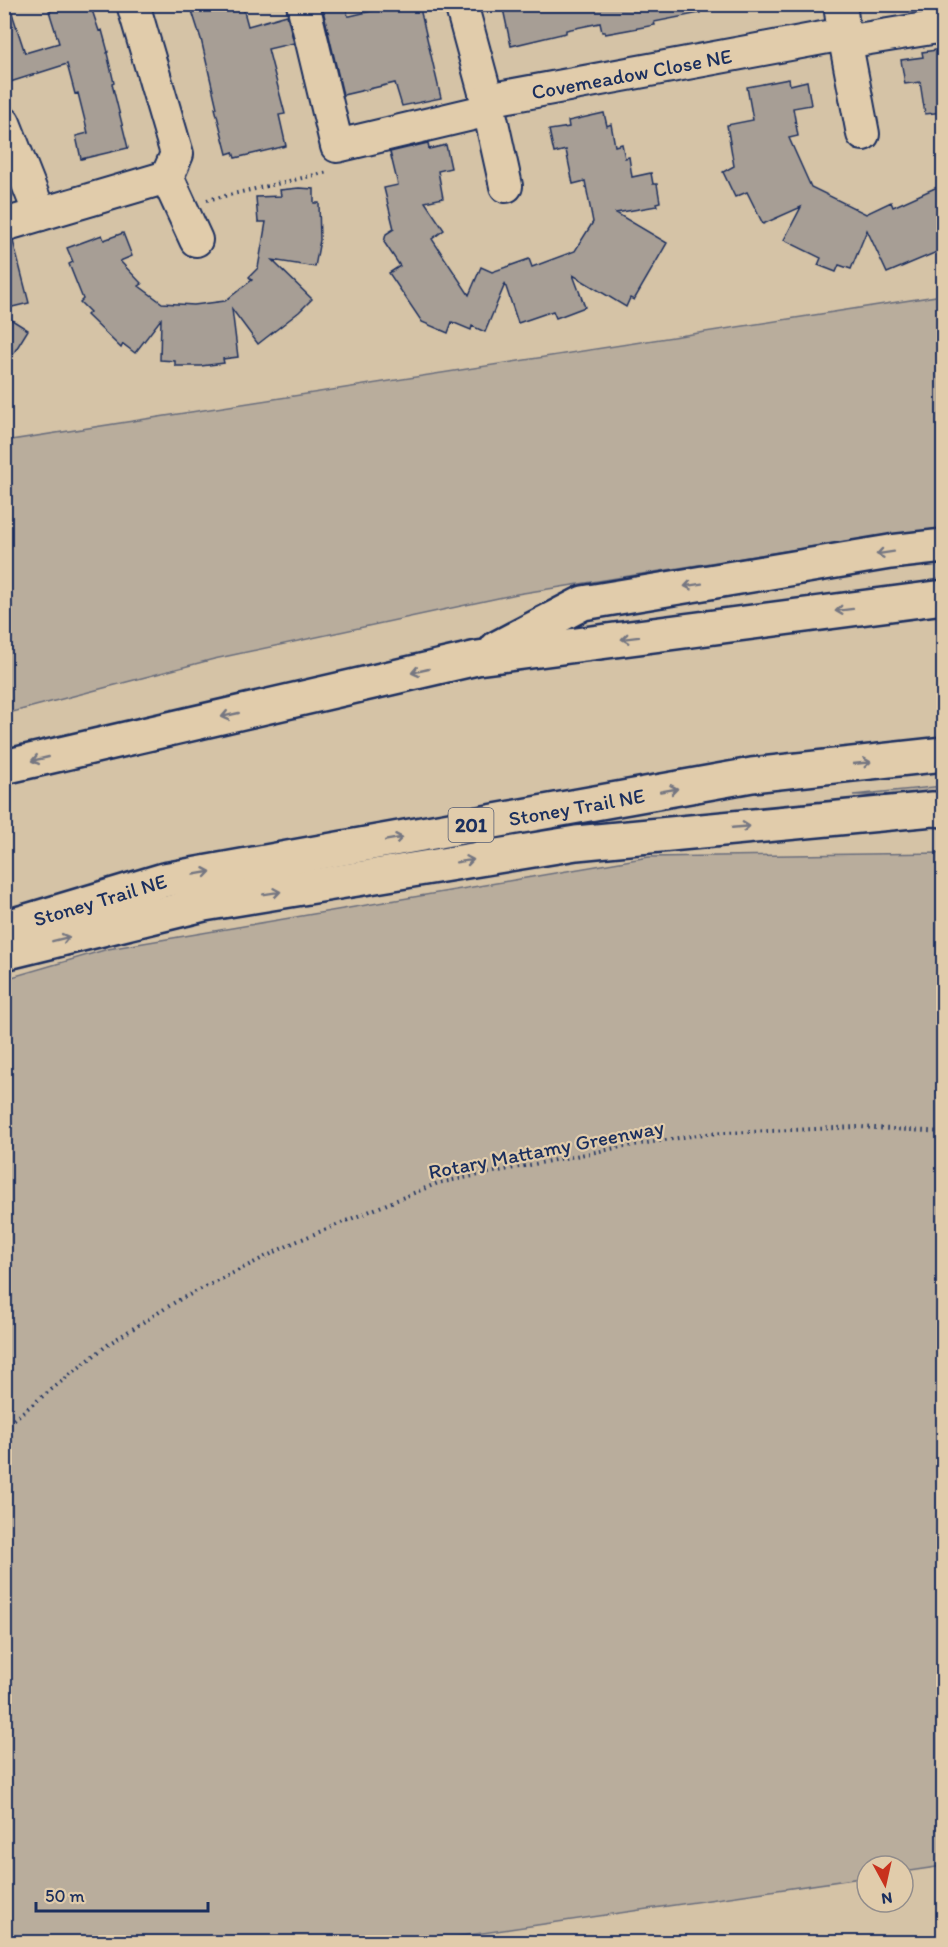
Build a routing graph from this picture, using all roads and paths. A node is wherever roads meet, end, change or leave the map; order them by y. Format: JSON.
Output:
{"nodes":[{"id":1,"x":133,"y":4,"type":"edge"},
{"id":2,"x":303,"y":4,"type":"edge"},
{"id":3,"x":461,"y":4,"type":"edge"},
{"id":4,"x":944,"y":26,"type":"edge"},
{"id":5,"x":843,"y":27,"type":"edge"},
{"id":6,"x":488,"y":105,"type":"junction"},
{"id":7,"x":4,"y":123,"type":"edge"},
{"id":8,"x":863,"y":134,"type":"dead end"},
{"id":9,"x":167,"y":177,"type":"junction"},
{"id":10,"x":506,"y":186,"type":"dead end"},
{"id":11,"x":40,"y":214,"type":"junction"},
{"id":12,"x":4,"y":225,"type":"edge"},
{"id":13,"x":196,"y":240,"type":"dead end"},
{"id":14,"x":944,"y":546,"type":"edge"},
{"id":15,"x":944,"y":597,"type":"edge"},
{"id":16,"x":477,"y":658,"type":"junction"},
{"id":17,"x":944,"y":754,"type":"edge"},
{"id":18,"x":4,"y":767,"type":"edge"},
{"id":19,"x":944,"y":810,"type":"edge"},
{"id":20,"x":4,"y":928,"type":"edge"},
{"id":21,"x":4,"y":953,"type":"edge"},
{"id":22,"x":944,"y":1132,"type":"edge"},
{"id":23,"x":4,"y":1427,"type":"edge"}],
"edges":[{"from":1,"to":9,"type":"street"},
{"from":2,"to":6,"type":"street","name":"Covemeadow Close NE"},
{"from":3,"to":6,"type":"street"},
{"from":4,"to":5,"type":"street","name":"Covemeadow Close NE"},
{"from":5,"to":6,"type":"street","name":"Covemeadow Close NE"},
{"from":5,"to":8,"type":"street"},
{"from":6,"to":10,"type":"street"},
{"from":7,"to":11,"type":"street"},
{"from":9,"to":11,"type":"street"},
{"from":9,"to":13,"type":"street"},
{"from":11,"to":12,"type":"street"},
{"from":14,"to":16,"type":"highway","one_way":true},
{"from":15,"to":16,"type":"highway","one_way":true},
{"from":16,"to":18,"type":"highway","one_way":true},
{"from":20,"to":17,"type":"highway","name":"Stoney Trail NE","number":"201","one_way":true},
{"from":21,"to":19,"type":"highway","one_way":true},
{"from":22,"to":23,"type":"path","name":"Rotary Mattamy Greenway"}]}
